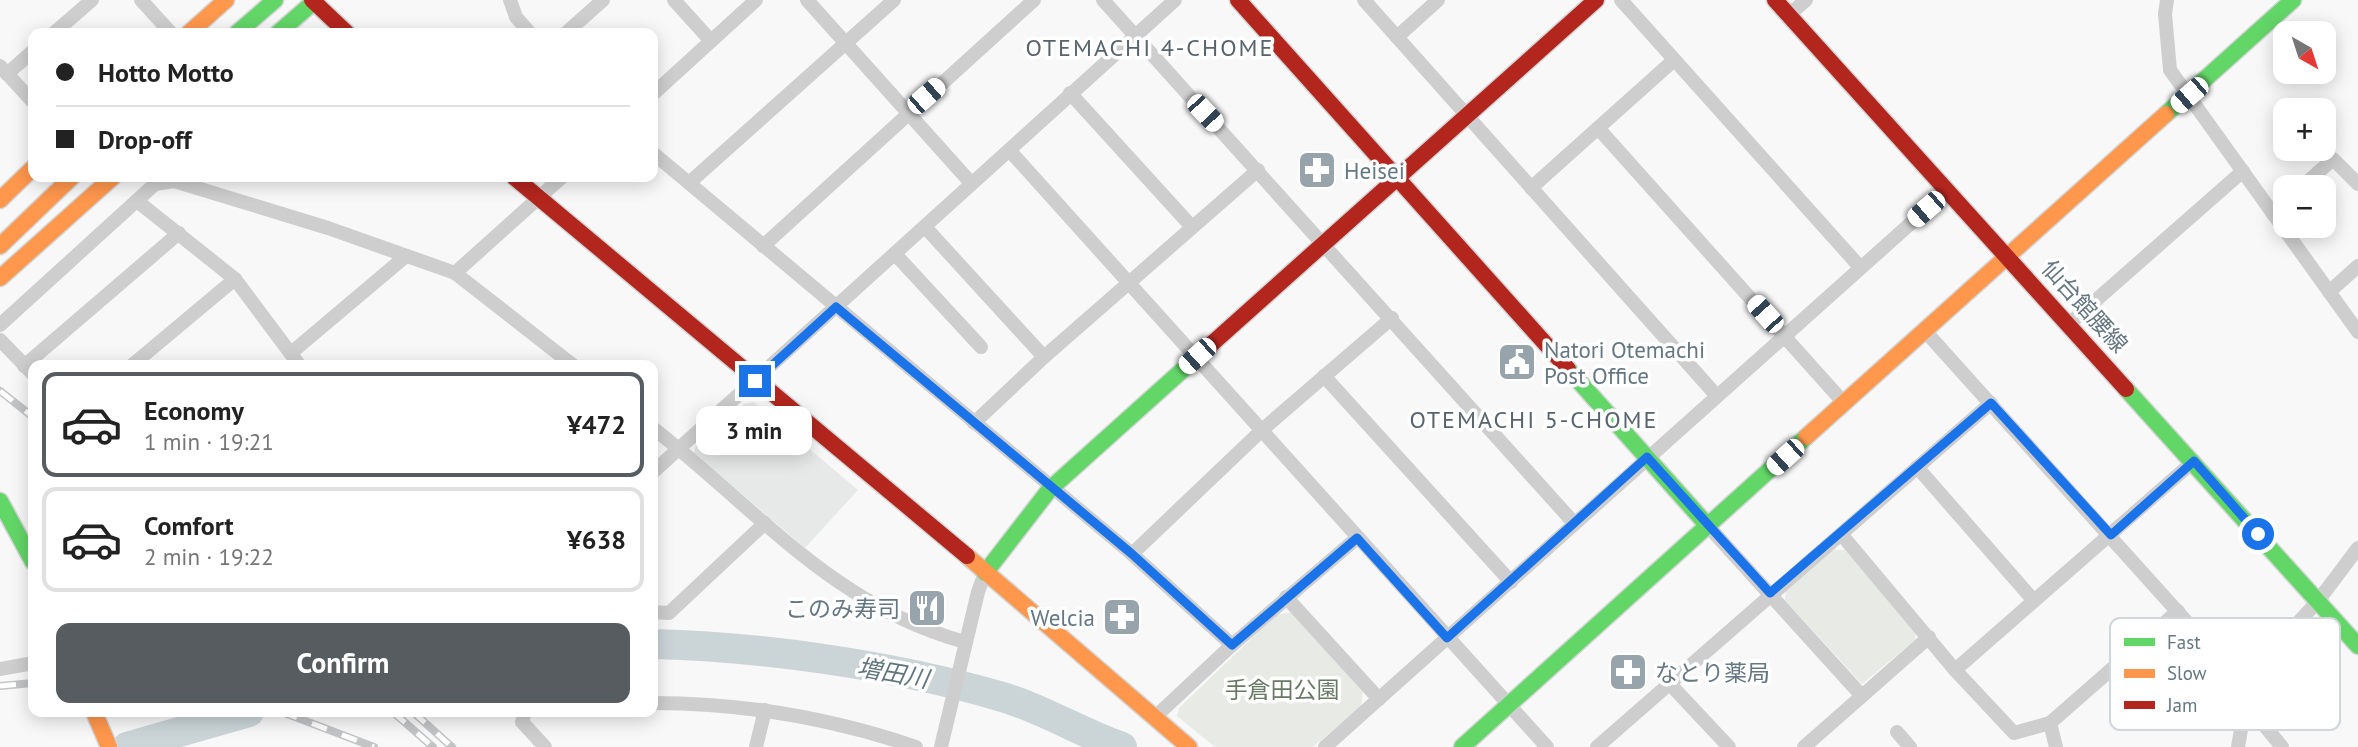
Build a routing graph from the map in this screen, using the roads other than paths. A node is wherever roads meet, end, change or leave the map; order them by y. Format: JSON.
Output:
{"nodes":[{"id":1,"x":92,"y":0,"type":"edge"},
{"id":2,"x":141,"y":0,"type":"edge"},
{"id":3,"x":226,"y":0,"type":"edge"},
{"id":4,"x":275,"y":0,"type":"edge"},
{"id":5,"x":510,"y":0,"type":"edge"},
{"id":6,"x":603,"y":0,"type":"edge"},
{"id":7,"x":674,"y":0,"type":"edge"},
{"id":8,"x":756,"y":0,"type":"edge"},
{"id":9,"x":807,"y":0,"type":"edge"},
{"id":10,"x":894,"y":0,"type":"edge"},
{"id":11,"x":1034,"y":0,"type":"edge"},
{"id":12,"x":1104,"y":0,"type":"edge"},
{"id":13,"x":1175,"y":0,"type":"edge"},
{"id":14,"x":1238,"y":0,"type":"edge"},
{"id":15,"x":1364,"y":0,"type":"edge"},
{"id":16,"x":1438,"y":0,"type":"edge"},
{"id":17,"x":1596,"y":0,"type":"edge"},
{"id":18,"x":1621,"y":0,"type":"edge"},
{"id":19,"x":1775,"y":0,"type":"edge"},
{"id":20,"x":1806,"y":0,"type":"edge"},
{"id":21,"x":2167,"y":0,"type":"edge"},
{"id":22,"x":2293,"y":0,"type":"edge"},
{"id":23,"x":314,"y":1,"type":"edge"},
{"id":24,"x":1789,"y":15,"type":"junction"},
{"id":25,"x":60,"y":28,"type":"edge"},
{"id":26,"x":166,"y":28,"type":"edge"},
{"id":27,"x":195,"y":28,"type":"edge"},
{"id":28,"x":243,"y":28,"type":"edge"},
{"id":29,"x":284,"y":28,"type":"edge"},
{"id":30,"x":342,"y":28,"type":"edge"},
{"id":31,"x":526,"y":28,"type":"edge"},
{"id":32,"x":572,"y":28,"type":"edge"},
{"id":33,"x":1135,"y":36,"type":"junction"},
{"id":34,"x":1396,"y":37,"type":"junction"},
{"id":35,"x":711,"y":41,"type":"junction"},
{"id":36,"x":845,"y":43,"type":"junction"},
{"id":37,"x":28,"y":54,"type":"edge"},
{"id":38,"x":1674,"y":60,"type":"junction"},
{"id":39,"x":3,"y":70,"type":"edge"},
{"id":40,"x":658,"y":89,"type":"edge"},
{"id":41,"x":1070,"y":93,"type":"junction"},
{"id":42,"x":2189,"y":95,"type":"junction"},
{"id":43,"x":28,"y":97,"type":"edge"},
{"id":44,"x":908,"y":113,"type":"junction"},
{"id":45,"x":1467,"y":116,"type":"junction"},
{"id":46,"x":1598,"y":128,"type":"junction"},
{"id":47,"x":1010,"y":151,"type":"junction"},
{"id":48,"x":658,"y":157,"type":"edge"},
{"id":49,"x":1258,"y":170,"type":"junction"},
{"id":50,"x":2243,"y":171,"type":"junction"},
{"id":51,"x":28,"y":173,"type":"edge"},
{"id":52,"x":2315,"y":175,"type":"edge"},
{"id":53,"x":1398,"y":177,"type":"junction"},
{"id":54,"x":67,"y":182,"type":"edge"},
{"id":55,"x":107,"y":182,"type":"edge"},
{"id":56,"x":168,"y":182,"type":"edge"},
{"id":57,"x":177,"y":182,"type":"edge"},
{"id":58,"x":520,"y":182,"type":"edge"},
{"id":59,"x":557,"y":182,"type":"edge"},
{"id":60,"x":689,"y":183,"type":"junction"},
{"id":61,"x":971,"y":183,"type":"junction"},
{"id":62,"x":2358,"y":184,"type":"edge"},
{"id":63,"x":1531,"y":188,"type":"junction"},
{"id":64,"x":1948,"y":190,"type":"junction"},
{"id":65,"x":539,"y":198,"type":"junction"},
{"id":66,"x":0,"y":200,"type":"edge"},
{"id":67,"x":137,"y":201,"type":"junction"},
{"id":68,"x":2273,"y":214,"type":"edge"},
{"id":69,"x":925,"y":227,"type":"junction"},
{"id":70,"x":1192,"y":227,"type":"junction"},
{"id":71,"x":179,"y":233,"type":"junction"},
{"id":72,"x":2290,"y":238,"type":"edge"},
{"id":73,"x":1324,"y":241,"type":"junction"},
{"id":74,"x":0,"y":246,"type":"edge"},
{"id":75,"x":763,"y":246,"type":"junction"},
{"id":76,"x":895,"y":254,"type":"junction"},
{"id":77,"x":2008,"y":255,"type":"junction"},
{"id":78,"x":406,"y":256,"type":"junction"},
{"id":79,"x":1860,"y":267,"type":"junction"},
{"id":80,"x":2358,"y":267,"type":"edge"},
{"id":81,"x":454,"y":273,"type":"junction"},
{"id":82,"x":0,"y":278,"type":"edge"},
{"id":83,"x":235,"y":279,"type":"junction"},
{"id":84,"x":1128,"y":283,"type":"junction"},
{"id":85,"x":2329,"y":292,"type":"junction"},
{"id":86,"x":836,"y":307,"type":"junction"},
{"id":87,"x":1392,"y":318,"type":"junction"},
{"id":88,"x":2070,"y":323,"type":"junction"},
{"id":89,"x":0,"y":325,"type":"edge"},
{"id":90,"x":1925,"y":331,"type":"junction"},
{"id":91,"x":2358,"y":332,"type":"edge"},
{"id":92,"x":1783,"y":335,"type":"junction"},
{"id":93,"x":0,"y":340,"type":"edge"},
{"id":94,"x":981,"y":347,"type":"dead end"},
{"id":95,"x":291,"y":353,"type":"junction"},
{"id":96,"x":1197,"y":356,"type":"junction"},
{"id":97,"x":1044,"y":357,"type":"junction"},
{"id":98,"x":39,"y":360,"type":"edge"},
{"id":99,"x":138,"y":360,"type":"edge"},
{"id":100,"x":296,"y":360,"type":"edge"},
{"id":101,"x":566,"y":360,"type":"edge"},
{"id":102,"x":28,"y":370,"type":"edge"},
{"id":103,"x":1324,"y":376,"type":"junction"},
{"id":104,"x":755,"y":381,"type":"junction"},
{"id":105,"x":1716,"y":396,"type":"junction"},
{"id":106,"x":1844,"y":403,"type":"junction"},
{"id":107,"x":1991,"y":403,"type":"junction"},
{"id":108,"x":974,"y":423,"type":"junction"},
{"id":109,"x":1262,"y":430,"type":"junction"},
{"id":110,"x":658,"y":432,"type":"edge"},
{"id":111,"x":679,"y":448,"type":"junction"},
{"id":112,"x":1647,"y":457,"type":"junction"},
{"id":113,"x":2194,"y":461,"type":"junction"},
{"id":114,"x":658,"y":467,"type":"edge"},
{"id":115,"x":1917,"y":467,"type":"junction"},
{"id":116,"x":1050,"y":489,"type":"junction"},
{"id":117,"x":0,"y":500,"type":"edge"},
{"id":118,"x":765,"y":523,"type":"junction"},
{"id":119,"x":1574,"y":523,"type":"junction"},
{"id":120,"x":1708,"y":526,"type":"junction"},
{"id":121,"x":1841,"y":534,"type":"junction"},
{"id":122,"x":2111,"y":535,"type":"junction"},
{"id":123,"x":1357,"y":538,"type":"junction"},
{"id":124,"x":2358,"y":548,"type":"edge"},
{"id":125,"x":28,"y":553,"type":"edge"},
{"id":126,"x":1132,"y":554,"type":"junction"},
{"id":127,"x":985,"y":573,"type":"junction"},
{"id":128,"x":1511,"y":582,"type":"junction"},
{"id":129,"x":1770,"y":593,"type":"junction"},
{"id":130,"x":1286,"y":597,"type":"junction"},
{"id":131,"x":2034,"y":601,"type":"junction"},
{"id":132,"x":2318,"y":601,"type":"junction"},
{"id":133,"x":2178,"y":611,"type":"junction"},
{"id":134,"x":658,"y":612,"type":"edge"},
{"id":135,"x":2170,"y":618,"type":"edge"},
{"id":136,"x":2184,"y":618,"type":"edge"},
{"id":137,"x":2301,"y":618,"type":"edge"},
{"id":138,"x":2333,"y":618,"type":"edge"},
{"id":139,"x":2340,"y":626,"type":"edge"},
{"id":140,"x":1929,"y":637,"type":"junction"},
{"id":141,"x":1447,"y":638,"type":"junction"},
{"id":142,"x":965,"y":642,"type":"junction"},
{"id":143,"x":1232,"y":645,"type":"junction"},
{"id":144,"x":2358,"y":646,"type":"edge"},
{"id":145,"x":28,"y":664,"type":"edge"},
{"id":146,"x":0,"y":669,"type":"edge"},
{"id":147,"x":1955,"y":670,"type":"junction"},
{"id":148,"x":2110,"y":670,"type":"edge"},
{"id":149,"x":1669,"y":683,"type":"junction"},
{"id":150,"x":1862,"y":696,"type":"junction"},
{"id":151,"x":1379,"y":698,"type":"junction"},
{"id":152,"x":658,"y":703,"type":"edge"},
{"id":153,"x":1508,"y":703,"type":"junction"},
{"id":154,"x":765,"y":710,"type":"junction"},
{"id":155,"x":96,"y":717,"type":"edge"},
{"id":156,"x":524,"y":717,"type":"edge"},
{"id":157,"x":1154,"y":718,"type":"junction"},
{"id":158,"x":2050,"y":723,"type":"junction"},
{"id":159,"x":2270,"y":730,"type":"edge"},
{"id":160,"x":1897,"y":732,"type":"dead end"},
{"id":161,"x":109,"y":747,"type":"edge"},
{"id":162,"x":545,"y":747,"type":"edge"},
{"id":163,"x":756,"y":747,"type":"edge"},
{"id":164,"x":916,"y":747,"type":"edge"},
{"id":165,"x":941,"y":747,"type":"edge"},
{"id":166,"x":1189,"y":747,"type":"edge"},
{"id":167,"x":1325,"y":747,"type":"edge"},
{"id":168,"x":1462,"y":747,"type":"edge"},
{"id":169,"x":1547,"y":747,"type":"edge"},
{"id":170,"x":1597,"y":747,"type":"edge"},
{"id":171,"x":1729,"y":747,"type":"edge"},
{"id":172,"x":1804,"y":747,"type":"edge"},
{"id":173,"x":1910,"y":747,"type":"edge"},
{"id":174,"x":2056,"y":747,"type":"edge"},
{"id":175,"x":2282,"y":747,"type":"edge"}],
"edges":[{"from":1,"to":25,"type":"street"},
{"from":2,"to":26,"type":"street"},
{"from":3,"to":27,"type":"street"},
{"from":4,"to":28,"type":"street"},
{"from":5,"to":31,"type":"street"},
{"from":6,"to":32,"type":"street"},
{"from":7,"to":35,"type":"street"},
{"from":8,"to":35,"type":"street"},
{"from":9,"to":36,"type":"street"},
{"from":10,"to":36,"type":"street"},
{"from":11,"to":44,"type":"street"},
{"from":12,"to":33,"type":"street"},
{"from":13,"to":33,"type":"street"},
{"from":14,"to":53,"type":"street"},
{"from":15,"to":34,"type":"street"},
{"from":16,"to":34,"type":"street"},
{"from":17,"to":45,"type":"street"},
{"from":18,"to":38,"type":"street"},
{"from":19,"to":24,"type":"street","name":"仙台館腰線"},
{"from":20,"to":24,"type":"street"},
{"from":21,"to":42,"type":"street"},
{"from":22,"to":42,"type":"street"},
{"from":23,"to":29,"type":"street"},
{"from":23,"to":30,"type":"street"},
{"from":24,"to":64,"type":"street","name":"仙台館腰線"},
{"from":33,"to":41,"type":"street"},
{"from":33,"to":49,"type":"street"},
{"from":34,"to":45,"type":"street"},
{"from":35,"to":40,"type":"street"},
{"from":36,"to":44,"type":"street"},
{"from":36,"to":60,"type":"street"},
{"from":37,"to":39,"type":"street"},
{"from":38,"to":46,"type":"street"},
{"from":38,"to":79,"type":"street"},
{"from":39,"to":43,"type":"street"},
{"from":41,"to":47,"type":"street"},
{"from":41,"to":70,"type":"street"},
{"from":42,"to":50,"type":"street"},
{"from":42,"to":77,"type":"street"},
{"from":44,"to":61,"type":"street"},
{"from":44,"to":75,"type":"street"},
{"from":45,"to":53,"type":"street"},
{"from":45,"to":63,"type":"street"},
{"from":46,"to":63,"type":"street"},
{"from":46,"to":92,"type":"street"},
{"from":47,"to":61,"type":"street"},
{"from":47,"to":84,"type":"street"},
{"from":48,"to":60,"type":"street"},
{"from":49,"to":70,"type":"street"},
{"from":49,"to":73,"type":"street"},
{"from":50,"to":68,"type":"street"},
{"from":50,"to":88,"type":"street"},
{"from":51,"to":66,"type":"street"},
{"from":52,"to":62,"type":"street"},
{"from":53,"to":73,"type":"street"},
{"from":53,"to":112,"type":"street"},
{"from":54,"to":74,"type":"street"},
{"from":55,"to":82,"type":"street"},
{"from":56,"to":67,"type":"street"},
{"from":57,"to":78,"type":"street"},
{"from":58,"to":65,"type":"street"},
{"from":59,"to":65,"type":"street"},
{"from":60,"to":75,"type":"street"},
{"from":61,"to":69,"type":"street"},
{"from":63,"to":105,"type":"street"},
{"from":64,"to":77,"type":"street","name":"仙台館腰線"},
{"from":64,"to":79,"type":"street"},
{"from":65,"to":81,"type":"street"},
{"from":65,"to":104,"type":"street"},
{"from":67,"to":71,"type":"street"},
{"from":67,"to":89,"type":"street"},
{"from":69,"to":76,"type":"street"},
{"from":69,"to":97,"type":"street"},
{"from":70,"to":84,"type":"street"},
{"from":71,"to":83,"type":"street"},
{"from":71,"to":98,"type":"street"},
{"from":72,"to":85,"type":"street"},
{"from":73,"to":87,"type":"street"},
{"from":73,"to":96,"type":"street"},
{"from":75,"to":86,"type":"street"},
{"from":76,"to":86,"type":"street"},
{"from":76,"to":94,"type":"street"},
{"from":77,"to":88,"type":"street","name":"仙台館腰線"},
{"from":77,"to":90,"type":"street"},
{"from":78,"to":81,"type":"street"},
{"from":78,"to":95,"type":"street"},
{"from":79,"to":92,"type":"street"},
{"from":80,"to":85,"type":"street"},
{"from":81,"to":101,"type":"street"},
{"from":83,"to":95,"type":"street"},
{"from":83,"to":99,"type":"street"},
{"from":84,"to":96,"type":"street"},
{"from":84,"to":97,"type":"street"},
{"from":85,"to":91,"type":"street"},
{"from":86,"to":104,"type":"street"},
{"from":86,"to":108,"type":"street"},
{"from":87,"to":103,"type":"street"},
{"from":87,"to":119,"type":"street"},
{"from":88,"to":113,"type":"street","name":"仙台館腰線"},
{"from":90,"to":106,"type":"street"},
{"from":90,"to":107,"type":"street"},
{"from":92,"to":105,"type":"street"},
{"from":92,"to":106,"type":"street"},
{"from":93,"to":102,"type":"street"},
{"from":95,"to":100,"type":"street"},
{"from":96,"to":109,"type":"street"},
{"from":96,"to":116,"type":"street"},
{"from":97,"to":108,"type":"street"},
{"from":103,"to":109,"type":"street"},
{"from":103,"to":128,"type":"street"},
{"from":104,"to":111,"type":"street"},
{"from":104,"to":127,"type":"street"},
{"from":105,"to":112,"type":"street"},
{"from":106,"to":120,"type":"street"},
{"from":107,"to":115,"type":"street"},
{"from":107,"to":122,"type":"street"},
{"from":108,"to":116,"type":"street"},
{"from":109,"to":123,"type":"street"},
{"from":109,"to":126,"type":"street"},
{"from":110,"to":111,"type":"street"},
{"from":111,"to":114,"type":"street"},
{"from":111,"to":118,"type":"street"},
{"from":112,"to":119,"type":"street"},
{"from":112,"to":120,"type":"street"},
{"from":113,"to":122,"type":"street"},
{"from":113,"to":132,"type":"street","name":"仙台館腰線"},
{"from":115,"to":121,"type":"street"},
{"from":115,"to":131,"type":"street"},
{"from":116,"to":126,"type":"street"},
{"from":116,"to":127,"type":"street"},
{"from":117,"to":125,"type":"street"},
{"from":118,"to":134,"type":"street"},
{"from":118,"to":142,"type":"street"},
{"from":119,"to":128,"type":"street"},
{"from":120,"to":129,"type":"street"},
{"from":120,"to":153,"type":"street"},
{"from":121,"to":129,"type":"street"},
{"from":121,"to":140,"type":"street"},
{"from":122,"to":131,"type":"street"},
{"from":122,"to":133,"type":"street"},
{"from":123,"to":130,"type":"street"},
{"from":123,"to":141,"type":"street"},
{"from":124,"to":132,"type":"street"},
{"from":126,"to":143,"type":"street"},
{"from":127,"to":142,"type":"street"},
{"from":127,"to":157,"type":"street"},
{"from":128,"to":141,"type":"street"},
{"from":129,"to":149,"type":"street"},
{"from":129,"to":150,"type":"street"},
{"from":130,"to":143,"type":"street"},
{"from":130,"to":151,"type":"street"},
{"from":131,"to":147,"type":"street"},
{"from":132,"to":137,"type":"street"},
{"from":132,"to":138,"type":"street","name":"仙台館腰線"},
{"from":133,"to":135,"type":"street"},
{"from":133,"to":136,"type":"street"},
{"from":139,"to":144,"type":"street","name":"仙台館腰線"},
{"from":140,"to":147,"type":"street"},
{"from":140,"to":150,"type":"street"},
{"from":141,"to":151,"type":"street"},
{"from":141,"to":153,"type":"street"},
{"from":142,"to":165,"type":"street"},
{"from":143,"to":157,"type":"street"},
{"from":145,"to":146,"type":"street"},
{"from":147,"to":158,"type":"street"},
{"from":148,"to":158,"type":"street"},
{"from":149,"to":170,"type":"street"},
{"from":149,"to":171,"type":"street"},
{"from":150,"to":172,"type":"street"},
{"from":151,"to":167,"type":"street"},
{"from":152,"to":154,"type":"street"},
{"from":153,"to":168,"type":"street"},
{"from":153,"to":169,"type":"street"},
{"from":154,"to":163,"type":"street"},
{"from":154,"to":164,"type":"street"},
{"from":155,"to":161,"type":"street"},
{"from":156,"to":162,"type":"street"},
{"from":157,"to":166,"type":"street"},
{"from":158,"to":174,"type":"street"},
{"from":159,"to":175,"type":"street"},
{"from":160,"to":173,"type":"street"}]}
